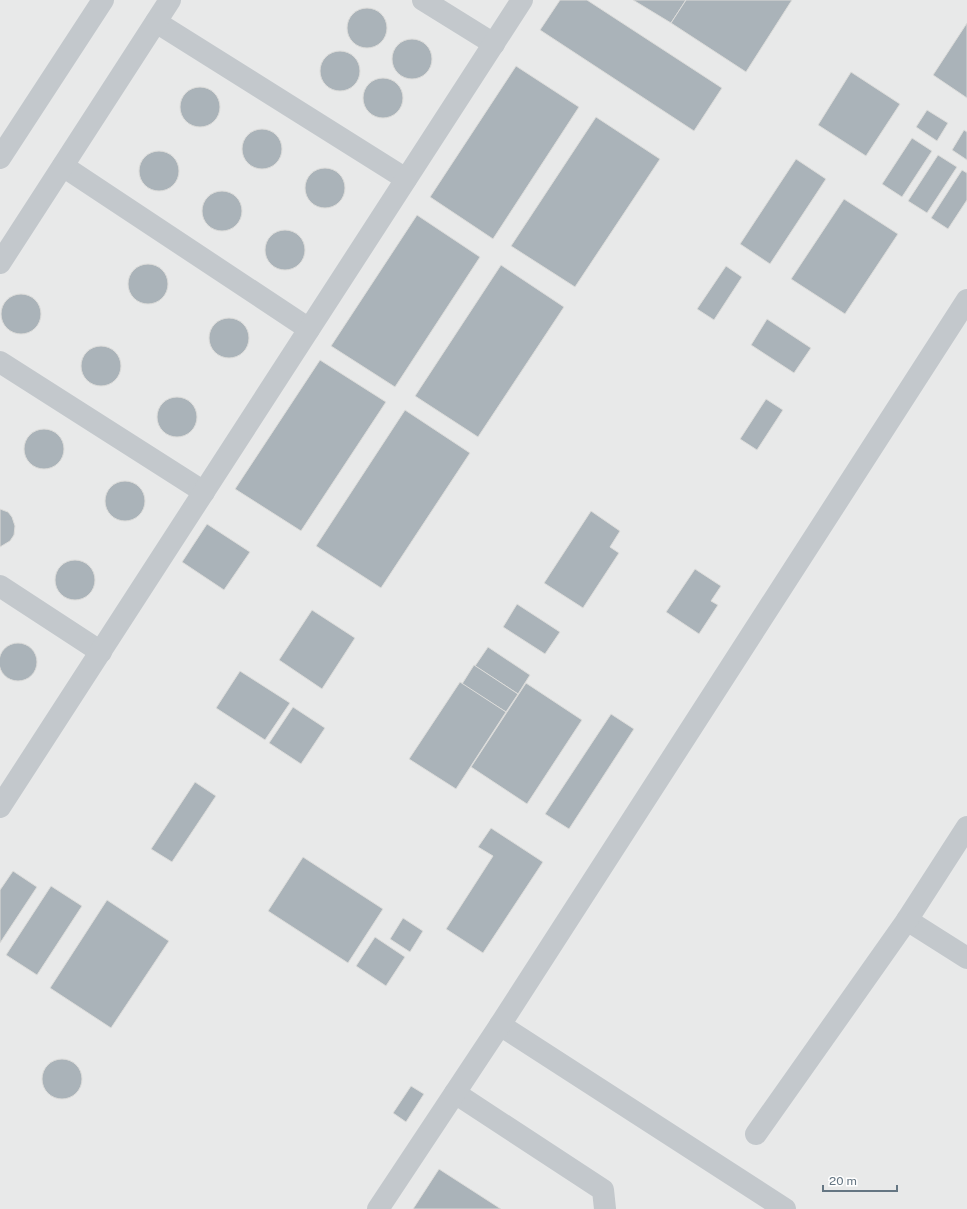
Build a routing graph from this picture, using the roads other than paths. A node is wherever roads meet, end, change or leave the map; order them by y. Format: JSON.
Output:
{"nodes":[{"id":1,"x":103,"y":0,"type":"edge"},
{"id":2,"x":170,"y":0,"type":"edge"},
{"id":3,"x":423,"y":0,"type":"edge"},
{"id":4,"x":522,"y":0,"type":"edge"},
{"id":5,"x":156,"y":22,"type":"junction"},
{"id":6,"x":494,"y":44,"type":"junction"},
{"id":7,"x":0,"y":158,"type":"edge"},
{"id":8,"x":63,"y":166,"type":"junction"},
{"id":9,"x":406,"y":179,"type":"junction"},
{"id":10,"x":0,"y":263,"type":"edge"},
{"id":11,"x":967,"y":300,"type":"edge"},
{"id":12,"x":309,"y":329,"type":"junction"},
{"id":13,"x":0,"y":362,"type":"edge"},
{"id":14,"x":204,"y":492,"type":"junction"},
{"id":15,"x":0,"y":586,"type":"edge"},
{"id":16,"x":101,"y":652,"type":"junction"},
{"id":17,"x":0,"y":807,"type":"edge"},
{"id":18,"x":967,"y":827,"type":"edge"},
{"id":19,"x":907,"y":920,"type":"junction"},
{"id":20,"x":967,"y":958,"type":"edge"},
{"id":21,"x":500,"y":1025,"type":"junction"},
{"id":22,"x":455,"y":1093,"type":"junction"},
{"id":23,"x":756,"y":1134,"type":"dead end"},
{"id":24,"x":378,"y":1209,"type":"edge"},
{"id":25,"x":605,"y":1209,"type":"edge"},
{"id":26,"x":785,"y":1209,"type":"edge"}],
"edges":[{"from":1,"to":7,"type":"lane"},
{"from":2,"to":5,"type":"lane"},
{"from":3,"to":6,"type":"lane"},
{"from":4,"to":6,"type":"lane"},
{"from":5,"to":8,"type":"lane"},
{"from":5,"to":9,"type":"lane"},
{"from":6,"to":9,"type":"lane"},
{"from":8,"to":10,"type":"lane"},
{"from":8,"to":12,"type":"lane"},
{"from":9,"to":12,"type":"lane"},
{"from":11,"to":21,"type":"lane"},
{"from":12,"to":14,"type":"lane"},
{"from":13,"to":14,"type":"lane"},
{"from":14,"to":16,"type":"lane"},
{"from":15,"to":16,"type":"lane"},
{"from":16,"to":17,"type":"lane"},
{"from":18,"to":19,"type":"lane"},
{"from":19,"to":20,"type":"lane"},
{"from":19,"to":23,"type":"lane"},
{"from":21,"to":22,"type":"lane"},
{"from":21,"to":26,"type":"lane"},
{"from":22,"to":24,"type":"lane"},
{"from":22,"to":25,"type":"lane"}]}
